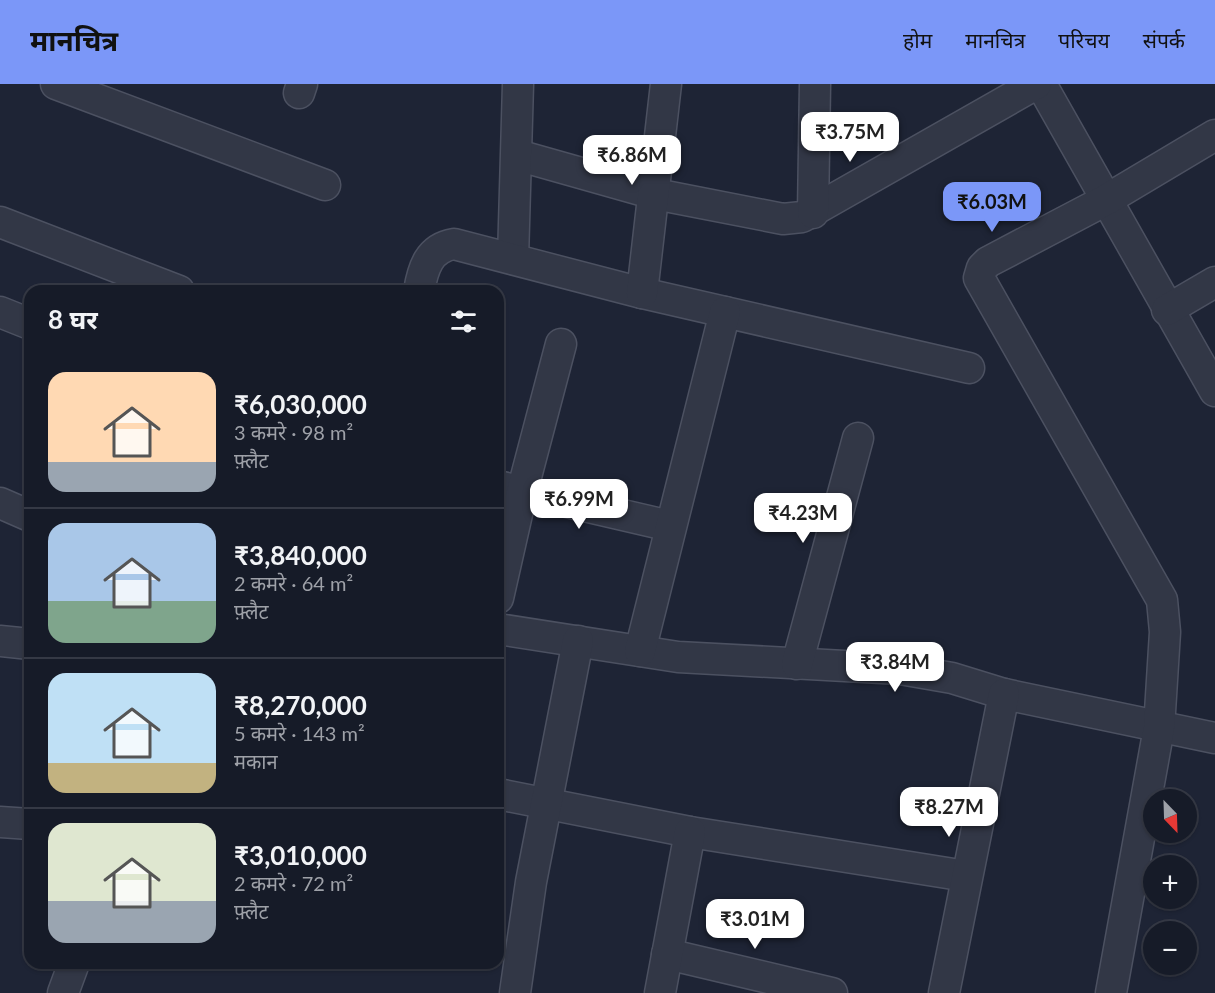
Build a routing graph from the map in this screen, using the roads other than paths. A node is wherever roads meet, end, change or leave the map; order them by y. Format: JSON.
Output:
{"nodes":[{"id":1,"x":56,"y":84,"type":"edge"},
{"id":2,"x":518,"y":84,"type":"edge"},
{"id":3,"x":666,"y":84,"type":"edge"},
{"id":4,"x":815,"y":84,"type":"edge"},
{"id":5,"x":1036,"y":84,"type":"edge"},
{"id":6,"x":1041,"y":84,"type":"edge"},
{"id":7,"x":1215,"y":135,"type":"edge"},
{"id":8,"x":517,"y":155,"type":"junction"},
{"id":9,"x":325,"y":185,"type":"dead end"},
{"id":10,"x":655,"y":194,"type":"junction"},
{"id":11,"x":1106,"y":201,"type":"junction"},
{"id":12,"x":813,"y":213,"type":"junction"},
{"id":13,"x":0,"y":222,"type":"edge"},
{"id":14,"x":513,"y":259,"type":"junction"},
{"id":15,"x":1215,"y":282,"type":"edge"},
{"id":16,"x":163,"y":285,"type":"edge"},
{"id":17,"x":421,"y":285,"type":"edge"},
{"id":18,"x":642,"y":293,"type":"junction"},
{"id":19,"x":1167,"y":310,"type":"junction"},
{"id":20,"x":0,"y":312,"type":"edge"},
{"id":21,"x":725,"y":312,"type":"junction"},
{"id":22,"x":24,"y":322,"type":"edge"},
{"id":23,"x":561,"y":344,"type":"dead end"},
{"id":24,"x":969,"y":368,"type":"dead end"},
{"id":25,"x":1215,"y":391,"type":"edge"},
{"id":26,"x":858,"y":438,"type":"dead end"},
{"id":27,"x":510,"y":489,"type":"edge"},
{"id":28,"x":0,"y":504,"type":"edge"},
{"id":29,"x":24,"y":514,"type":"edge"},
{"id":30,"x":670,"y":526,"type":"junction"},
{"id":31,"x":504,"y":544,"type":"edge"},
{"id":32,"x":504,"y":630,"type":"edge"},
{"id":33,"x":0,"y":641,"type":"edge"},
{"id":34,"x":578,"y":641,"type":"junction"},
{"id":35,"x":24,"y":643,"type":"edge"},
{"id":36,"x":640,"y":651,"type":"junction"},
{"id":37,"x":797,"y":664,"type":"junction"},
{"id":38,"x":1004,"y":694,"type":"junction"},
{"id":39,"x":1159,"y":728,"type":"junction"},
{"id":40,"x":1215,"y":738,"type":"edge"},
{"id":41,"x":504,"y":795,"type":"edge"},
{"id":42,"x":547,"y":802,"type":"junction"},
{"id":43,"x":0,"y":822,"type":"edge"},
{"id":44,"x":24,"y":824,"type":"edge"},
{"id":45,"x":690,"y":832,"type":"junction"},
{"id":46,"x":966,"y":876,"type":"junction"},
{"id":47,"x":668,"y":954,"type":"junction"},
{"id":48,"x":509,"y":956,"type":"edge"},
{"id":49,"x":72,"y":969,"type":"edge"},
{"id":50,"x":63,"y":993,"type":"edge"},
{"id":51,"x":515,"y":993,"type":"edge"},
{"id":52,"x":660,"y":993,"type":"edge"},
{"id":53,"x":832,"y":993,"type":"edge"},
{"id":54,"x":944,"y":993,"type":"edge"},
{"id":55,"x":1111,"y":993,"type":"edge"}],
"edges":[{"from":1,"to":9,"type":"street"},
{"from":2,"to":8,"type":"street"},
{"from":3,"to":10,"type":"street"},
{"from":4,"to":12,"type":"street"},
{"from":5,"to":12,"type":"street"},
{"from":6,"to":11,"type":"street"},
{"from":7,"to":11,"type":"street"},
{"from":8,"to":10,"type":"street"},
{"from":8,"to":14,"type":"street"},
{"from":10,"to":12,"type":"street"},
{"from":10,"to":18,"type":"street"},
{"from":11,"to":19,"type":"street"},
{"from":11,"to":39,"type":"street"},
{"from":13,"to":16,"type":"street"},
{"from":14,"to":17,"type":"street"},
{"from":14,"to":18,"type":"street"},
{"from":15,"to":19,"type":"street"},
{"from":18,"to":21,"type":"street"},
{"from":19,"to":25,"type":"street"},
{"from":20,"to":22,"type":"street"},
{"from":21,"to":24,"type":"street"},
{"from":21,"to":30,"type":"street"},
{"from":23,"to":27,"type":"street"},
{"from":26,"to":37,"type":"street"},
{"from":27,"to":30,"type":"street"},
{"from":27,"to":31,"type":"street"},
{"from":28,"to":29,"type":"street"},
{"from":30,"to":36,"type":"street"},
{"from":32,"to":34,"type":"street"},
{"from":33,"to":35,"type":"street"},
{"from":34,"to":36,"type":"street"},
{"from":34,"to":42,"type":"street"},
{"from":36,"to":37,"type":"street"},
{"from":37,"to":38,"type":"street"},
{"from":38,"to":39,"type":"street"},
{"from":38,"to":46,"type":"street"},
{"from":39,"to":40,"type":"street"},
{"from":39,"to":55,"type":"street"},
{"from":41,"to":42,"type":"street"},
{"from":42,"to":45,"type":"street"},
{"from":42,"to":48,"type":"street"},
{"from":43,"to":44,"type":"street"},
{"from":45,"to":46,"type":"street"},
{"from":45,"to":47,"type":"street"},
{"from":46,"to":54,"type":"street"},
{"from":47,"to":52,"type":"street"},
{"from":47,"to":53,"type":"street"},
{"from":48,"to":51,"type":"street"},
{"from":49,"to":50,"type":"street"}]}
